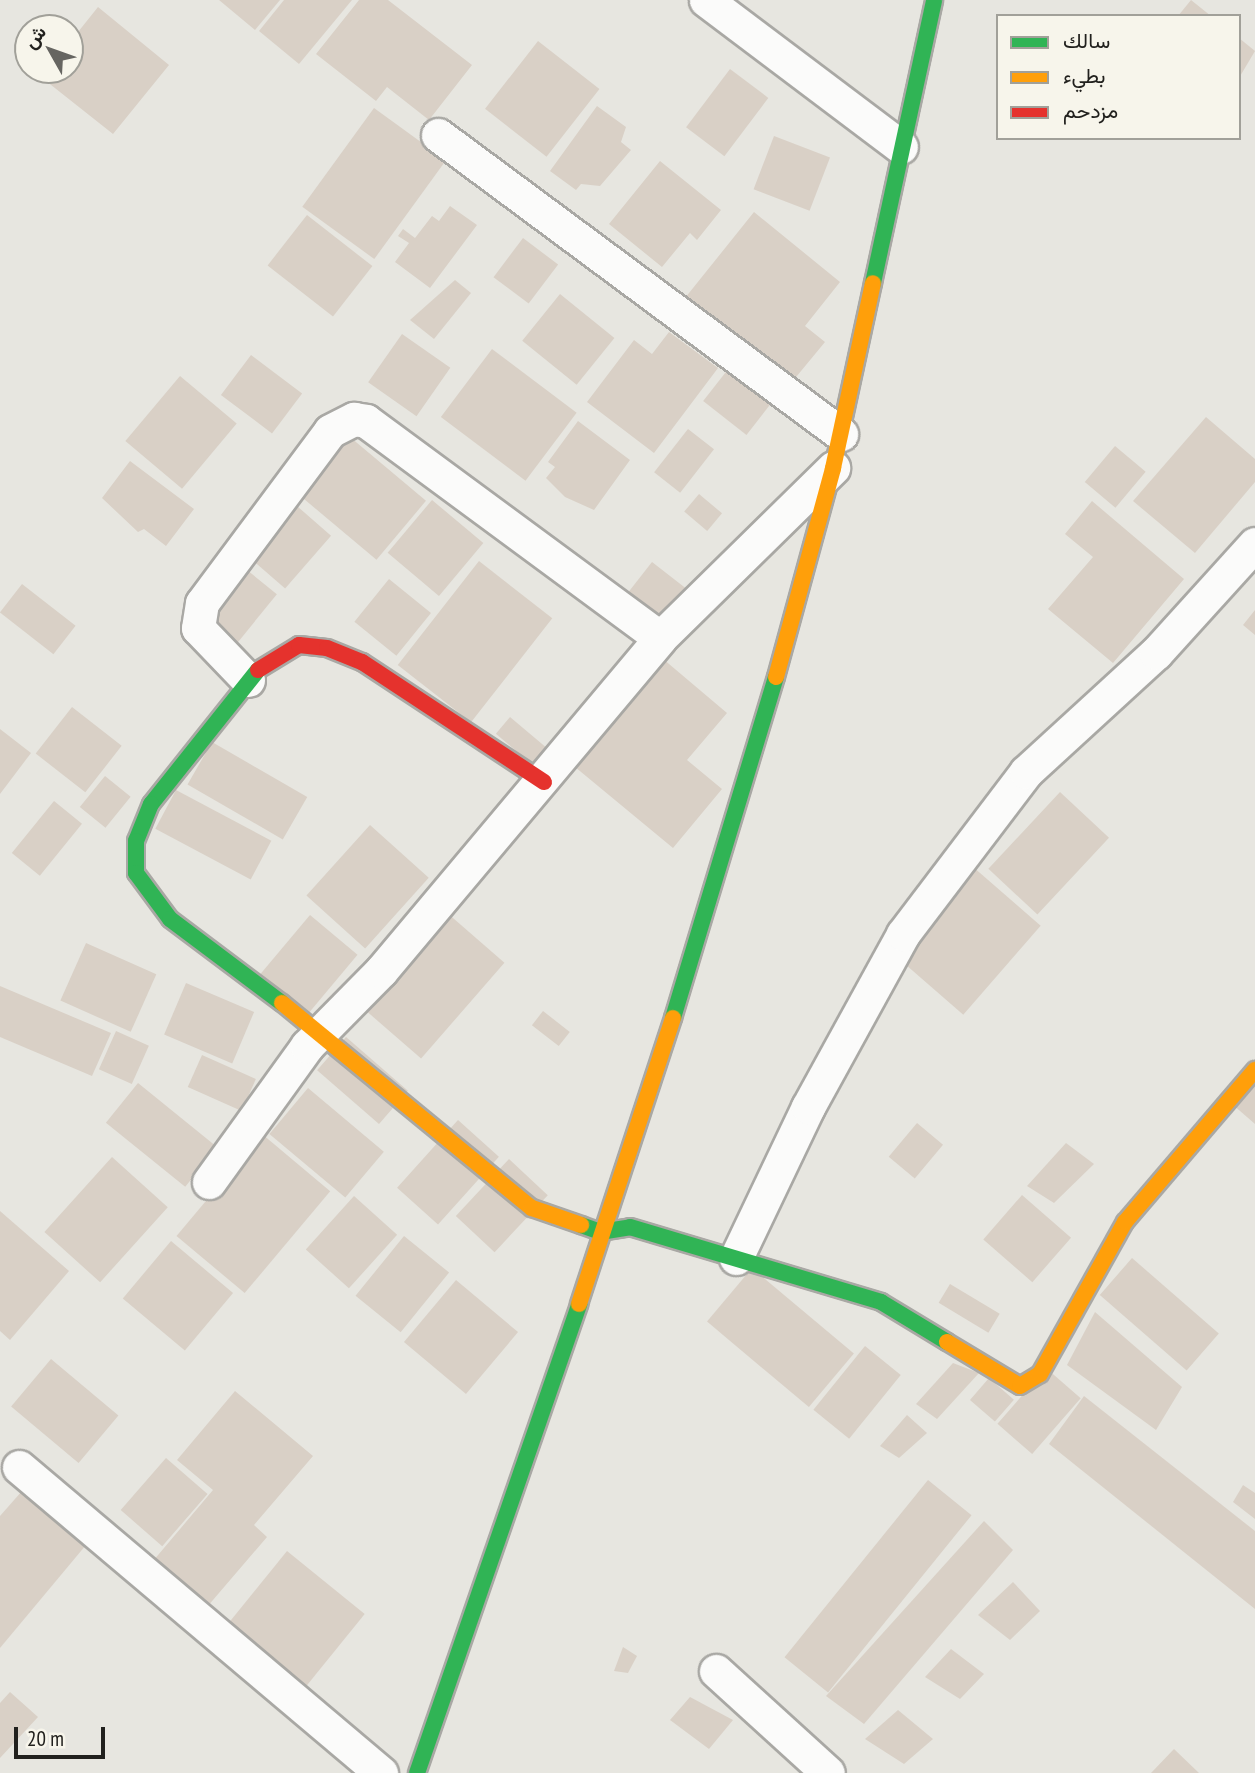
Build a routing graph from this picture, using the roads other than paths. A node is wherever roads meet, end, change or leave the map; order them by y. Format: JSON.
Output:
{"nodes":[{"id":1,"x":706,"y":0,"type":"edge"},
{"id":2,"x":934,"y":0,"type":"edge"},
{"id":3,"x":438,"y":135,"type":"dead end"},
{"id":4,"x":901,"y":147,"type":"junction"},
{"id":5,"x":841,"y":434,"type":"junction"},
{"id":6,"x":833,"y":468,"type":"junction"},
{"id":7,"x":1255,"y":544,"type":"edge"},
{"id":8,"x":660,"y":638,"type":"junction"},
{"id":9,"x":248,"y":680,"type":"junction"},
{"id":10,"x":544,"y":782,"type":"junction"},
{"id":11,"x":321,"y":1032,"type":"junction"},
{"id":12,"x":1255,"y":1070,"type":"edge"},
{"id":13,"x":209,"y":1182,"type":"dead end"},
{"id":14,"x":600,"y":1232,"type":"junction"},
{"id":15,"x":736,"y":1258,"type":"junction"},
{"id":16,"x":19,"y":1467,"type":"dead end"},
{"id":17,"x":716,"y":1671,"type":"dead end"},
{"id":18,"x":381,"y":1773,"type":"edge"},
{"id":19,"x":417,"y":1773,"type":"edge"},
{"id":20,"x":828,"y":1773,"type":"edge"}],
"edges":[{"from":1,"to":4,"type":"street"},
{"from":2,"to":4,"type":"street"},
{"from":3,"to":5,"type":"street"},
{"from":4,"to":5,"type":"street"},
{"from":5,"to":6,"type":"street"},
{"from":6,"to":8,"type":"street"},
{"from":6,"to":14,"type":"street"},
{"from":7,"to":15,"type":"street"},
{"from":8,"to":9,"type":"street"},
{"from":8,"to":10,"type":"street"},
{"from":9,"to":10,"type":"street"},
{"from":9,"to":11,"type":"street"},
{"from":10,"to":11,"type":"street"},
{"from":11,"to":13,"type":"street"},
{"from":11,"to":14,"type":"street"},
{"from":12,"to":15,"type":"street"},
{"from":14,"to":15,"type":"street"},
{"from":14,"to":19,"type":"street"},
{"from":16,"to":18,"type":"street"},
{"from":17,"to":20,"type":"street"}]}
